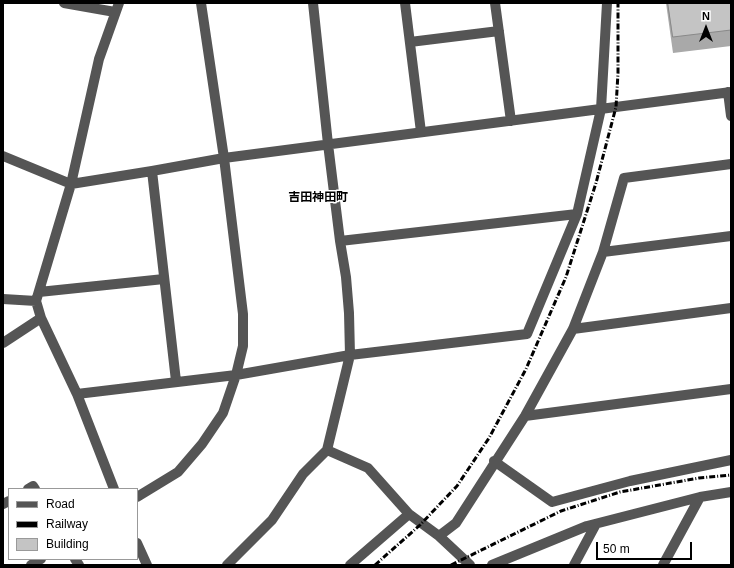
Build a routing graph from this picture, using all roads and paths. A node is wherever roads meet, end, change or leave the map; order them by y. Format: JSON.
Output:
{"nodes":[{"id":1,"x":64,"y":3,"type":"edge"},
{"id":2,"x":201,"y":3,"type":"edge"},
{"id":3,"x":313,"y":3,"type":"edge"},
{"id":4,"x":405,"y":3,"type":"edge"},
{"id":5,"x":495,"y":3,"type":"edge"},
{"id":6,"x":606,"y":3,"type":"edge"},
{"id":7,"x":117,"y":7,"type":"edge"},
{"id":8,"x":499,"y":31,"type":"junction"},
{"id":9,"x":410,"y":42,"type":"junction"},
{"id":10,"x":729,"y":92,"type":"edge"},
{"id":11,"x":601,"y":109,"type":"junction"},
{"id":12,"x":731,"y":116,"type":"edge"},
{"id":13,"x":511,"y":120,"type":"junction"},
{"id":14,"x":421,"y":132,"type":"junction"},
{"id":15,"x":328,"y":144,"type":"junction"},
{"id":16,"x":3,"y":156,"type":"edge"},
{"id":17,"x":224,"y":158,"type":"junction"},
{"id":18,"x":731,"y":164,"type":"edge"},
{"id":19,"x":152,"y":171,"type":"junction"},
{"id":20,"x":71,"y":184,"type":"junction"},
{"id":21,"x":577,"y":214,"type":"junction"},
{"id":22,"x":731,"y":236,"type":"edge"},
{"id":23,"x":340,"y":241,"type":"junction"},
{"id":24,"x":603,"y":252,"type":"junction"},
{"id":25,"x":164,"y":279,"type":"junction"},
{"id":26,"x":38,"y":296,"type":"junction"},
{"id":27,"x":3,"y":299,"type":"edge"},
{"id":28,"x":731,"y":308,"type":"edge"},
{"id":29,"x":41,"y":318,"type":"junction"},
{"id":30,"x":573,"y":329,"type":"junction"},
{"id":31,"x":3,"y":343,"type":"edge"},
{"id":32,"x":350,"y":355,"type":"junction"},
{"id":33,"x":236,"y":375,"type":"junction"},
{"id":34,"x":176,"y":381,"type":"junction"},
{"id":35,"x":731,"y":389,"type":"edge"},
{"id":36,"x":77,"y":394,"type":"junction"},
{"id":37,"x":525,"y":416,"type":"junction"},
{"id":38,"x":326,"y":450,"type":"junction"},
{"id":39,"x":731,"y":460,"type":"edge"},
{"id":40,"x":494,"y":461,"type":"junction"},
{"id":41,"x":114,"y":488,"type":"edge"},
{"id":42,"x":731,"y":492,"type":"edge"},
{"id":43,"x":138,"y":496,"type":"edge"},
{"id":44,"x":700,"y":497,"type":"junction"},
{"id":45,"x":409,"y":514,"type":"junction"},
{"id":46,"x":596,"y":524,"type":"junction"},
{"id":47,"x":439,"y":536,"type":"junction"},
{"id":48,"x":138,"y":545,"type":"edge"},
{"id":49,"x":147,"y":565,"type":"edge"},
{"id":50,"x":227,"y":565,"type":"edge"},
{"id":51,"x":350,"y":565,"type":"edge"},
{"id":52,"x":470,"y":565,"type":"edge"},
{"id":53,"x":492,"y":565,"type":"edge"},
{"id":54,"x":574,"y":565,"type":"edge"},
{"id":55,"x":663,"y":565,"type":"edge"}],
"edges":[{"from":1,"to":7,"type":"street"},
{"from":2,"to":17,"type":"street"},
{"from":3,"to":15,"type":"street"},
{"from":4,"to":9,"type":"street"},
{"from":5,"to":8,"type":"street"},
{"from":6,"to":11,"type":"street"},
{"from":7,"to":20,"type":"street"},
{"from":8,"to":9,"type":"street"},
{"from":8,"to":13,"type":"street"},
{"from":9,"to":14,"type":"street"},
{"from":10,"to":11,"type":"street"},
{"from":10,"to":12,"type":"street"},
{"from":11,"to":13,"type":"street"},
{"from":11,"to":21,"type":"street"},
{"from":13,"to":14,"type":"street"},
{"from":14,"to":15,"type":"street"},
{"from":15,"to":17,"type":"street"},
{"from":15,"to":23,"type":"street"},
{"from":16,"to":20,"type":"street"},
{"from":17,"to":19,"type":"street"},
{"from":17,"to":33,"type":"street"},
{"from":18,"to":24,"type":"street"},
{"from":19,"to":20,"type":"street"},
{"from":19,"to":25,"type":"street"},
{"from":20,"to":26,"type":"street"},
{"from":21,"to":23,"type":"street"},
{"from":21,"to":32,"type":"street"},
{"from":22,"to":24,"type":"street"},
{"from":23,"to":32,"type":"street"},
{"from":24,"to":30,"type":"street"},
{"from":25,"to":26,"type":"street"},
{"from":25,"to":34,"type":"street"},
{"from":26,"to":27,"type":"street"},
{"from":26,"to":29,"type":"street"},
{"from":28,"to":30,"type":"street"},
{"from":29,"to":31,"type":"street"},
{"from":29,"to":36,"type":"street"},
{"from":30,"to":37,"type":"street"},
{"from":32,"to":33,"type":"street"},
{"from":32,"to":38,"type":"street"},
{"from":33,"to":34,"type":"street"},
{"from":33,"to":43,"type":"street"},
{"from":34,"to":36,"type":"street"},
{"from":35,"to":37,"type":"street"},
{"from":36,"to":41,"type":"street"},
{"from":37,"to":40,"type":"street"},
{"from":38,"to":45,"type":"street"},
{"from":38,"to":50,"type":"street"},
{"from":39,"to":40,"type":"street"},
{"from":40,"to":47,"type":"street"},
{"from":42,"to":44,"type":"street"},
{"from":44,"to":46,"type":"street"},
{"from":44,"to":55,"type":"street"},
{"from":45,"to":47,"type":"street"},
{"from":45,"to":51,"type":"street"},
{"from":46,"to":53,"type":"street"},
{"from":46,"to":54,"type":"street"},
{"from":47,"to":52,"type":"street"},
{"from":48,"to":49,"type":"street"}]}
